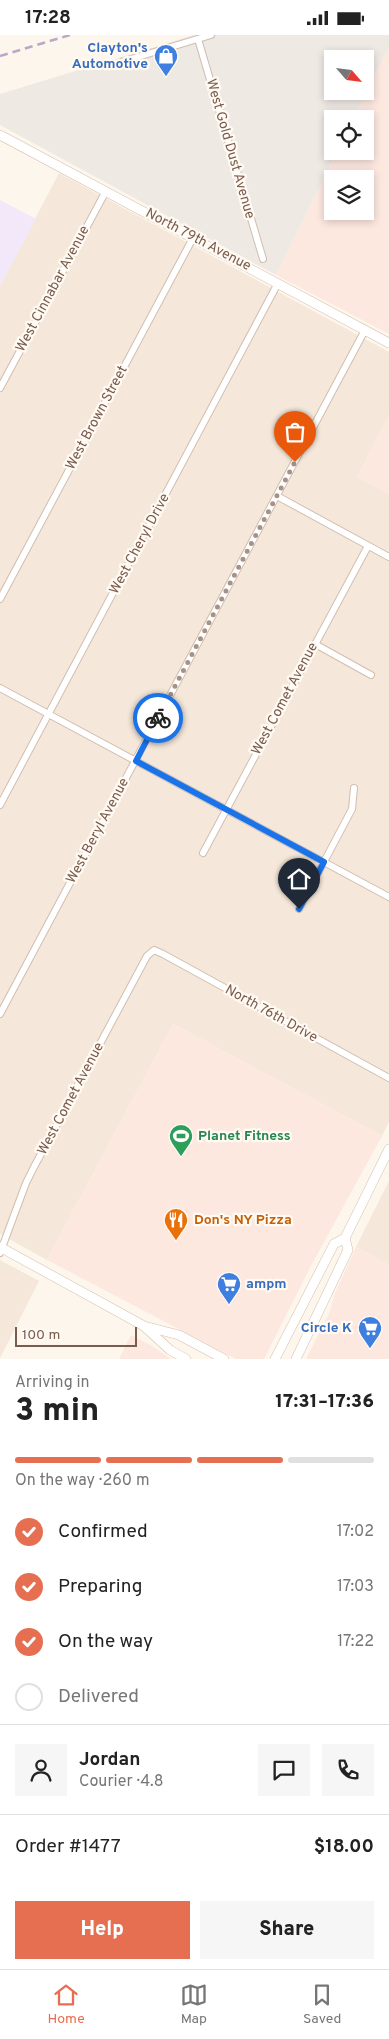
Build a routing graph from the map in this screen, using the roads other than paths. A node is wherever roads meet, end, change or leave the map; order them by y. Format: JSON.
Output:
{"nodes":[{"id":1,"x":211,"y":35,"type":"edge"},
{"id":2,"x":198,"y":39,"type":"junction"},
{"id":3,"x":121,"y":63,"type":"dead end"},
{"id":4,"x":3,"y":137,"type":"edge"},
{"id":5,"x":106,"y":191,"type":"junction"},
{"id":6,"x":193,"y":238,"type":"junction"},
{"id":7,"x":263,"y":259,"type":"dead end"},
{"id":8,"x":278,"y":283,"type":"junction"},
{"id":9,"x":365,"y":330,"type":"junction"},
{"id":10,"x":389,"y":343,"type":"edge"},
{"id":11,"x":0,"y":388,"type":"edge"},
{"id":12,"x":277,"y":496,"type":"junction"},
{"id":13,"x":368,"y":546,"type":"junction"},
{"id":14,"x":389,"y":557,"type":"edge"},
{"id":15,"x":0,"y":599,"type":"edge"},
{"id":16,"x":315,"y":644,"type":"junction"},
{"id":17,"x":371,"y":675,"type":"dead end"},
{"id":18,"x":0,"y":688,"type":"edge"},
{"id":19,"x":49,"y":714,"type":"junction"},
{"id":20,"x":136,"y":761,"type":"junction"},
{"id":21,"x":354,"y":788,"type":"dead end"},
{"id":22,"x":0,"y":805,"type":"edge"},
{"id":23,"x":226,"y":809,"type":"junction"},
{"id":24,"x":203,"y":853,"type":"dead end"},
{"id":25,"x":324,"y":862,"type":"junction"},
{"id":26,"x":389,"y":897,"type":"edge"},
{"id":27,"x":299,"y":909,"type":"dead end"},
{"id":28,"x":154,"y":950,"type":"joint"},
{"id":29,"x":0,"y":1014,"type":"edge"},
{"id":30,"x":389,"y":1079,"type":"edge"},
{"id":31,"x":389,"y":1149,"type":"edge"},
{"id":32,"x":345,"y":1238,"type":"junction"},
{"id":33,"x":1,"y":1249,"type":"edge"},
{"id":34,"x":144,"y":1326,"type":"junction"},
{"id":35,"x":186,"y":1359,"type":"edge"},
{"id":36,"x":224,"y":1359,"type":"edge"},
{"id":37,"x":275,"y":1359,"type":"edge"},
{"id":38,"x":296,"y":1359,"type":"edge"}],
"edges":[{"from":1,"to":2,"type":"street"},
{"from":2,"to":3,"type":"street"},
{"from":2,"to":7,"type":"street","name":"West Gold Dust Avenue"},
{"from":4,"to":5,"type":"main road","name":"North 79th Avenue"},
{"from":5,"to":6,"type":"main road","name":"North 79th Avenue"},
{"from":5,"to":11,"type":"street","name":"West Cinnabar Avenue"},
{"from":6,"to":8,"type":"main road","name":"North 79th Avenue"},
{"from":6,"to":15,"type":"street","name":"West Brown Street"},
{"from":8,"to":9,"type":"main road","name":"North 79th Avenue"},
{"from":8,"to":19,"type":"street","name":"West Cheryl Drive"},
{"from":9,"to":10,"type":"main road","name":"North 79th Avenue"},
{"from":9,"to":12,"type":"street","name":"West Beryl Avenue"},
{"from":12,"to":13,"type":"street"},
{"from":12,"to":20,"type":"street","name":"West Beryl Avenue"},
{"from":13,"to":14,"type":"street"},
{"from":13,"to":16,"type":"street","name":"West Comet Avenue"},
{"from":16,"to":17,"type":"street"},
{"from":16,"to":23,"type":"street","name":"West Comet Avenue"},
{"from":18,"to":19,"type":"street"},
{"from":19,"to":20,"type":"street"},
{"from":19,"to":22,"type":"street","name":"West Cheryl Drive"},
{"from":20,"to":23,"type":"street"},
{"from":20,"to":29,"type":"street","name":"West Beryl Avenue"},
{"from":21,"to":25,"type":"street"},
{"from":23,"to":24,"type":"street","name":"West Comet Avenue"},
{"from":23,"to":25,"type":"street"},
{"from":25,"to":26,"type":"street"},
{"from":25,"to":27,"type":"street"},
{"from":28,"to":30,"type":"street","name":"North 76th Drive"},
{"from":28,"to":33,"type":"street","name":"West Comet Avenue"},
{"from":31,"to":32,"type":"main road"},
{"from":32,"to":37,"type":"main road"},
{"from":32,"to":38,"type":"main road"},
{"from":33,"to":34,"type":"main road"},
{"from":34,"to":35,"type":"main road"},
{"from":34,"to":36,"type":"main road"}]}
